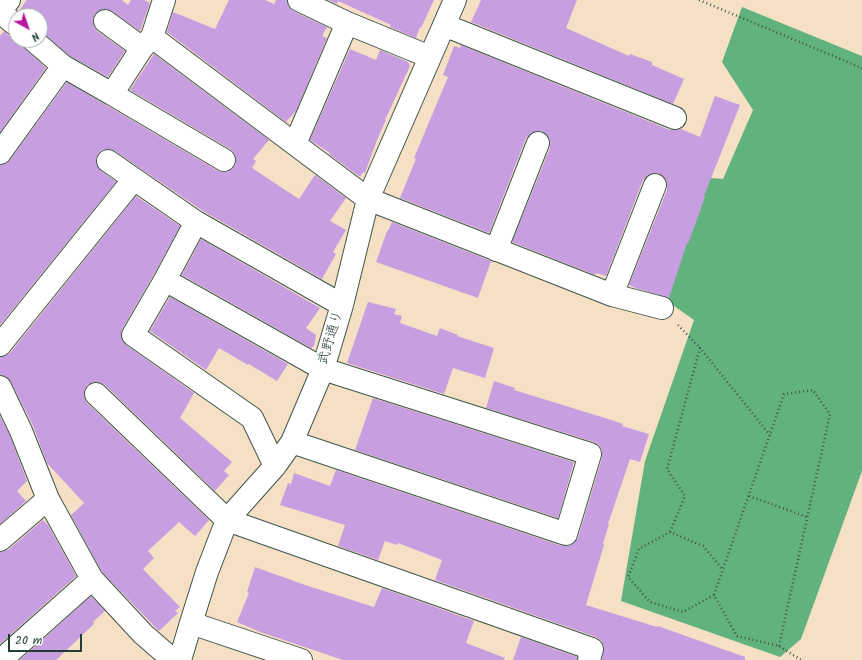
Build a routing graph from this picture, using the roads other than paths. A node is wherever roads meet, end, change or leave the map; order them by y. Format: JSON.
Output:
{"nodes":[{"id":1,"x":9,"y":0,"type":"edge"},
{"id":2,"x":164,"y":0,"type":"edge"},
{"id":3,"x":299,"y":0,"type":"edge"},
{"id":4,"x":455,"y":0,"type":"edge"},
{"id":5,"x":8,"y":18,"type":"edge"},
{"id":6,"x":105,"y":21,"type":"dead end"},
{"id":7,"x":347,"y":22,"type":"junction"},
{"id":8,"x":444,"y":25,"type":"junction"},
{"id":9,"x":147,"y":42,"type":"junction"},
{"id":10,"x":42,"y":48,"type":"edge"},
{"id":11,"x":430,"y":57,"type":"junction"},
{"id":12,"x":63,"y":66,"type":"junction"},
{"id":13,"x":112,"y":94,"type":"junction"},
{"id":14,"x":675,"y":118,"type":"dead end"},
{"id":15,"x":538,"y":143,"type":"dead end"},
{"id":16,"x":295,"y":144,"type":"junction"},
{"id":17,"x":0,"y":153,"type":"edge"},
{"id":18,"x":224,"y":160,"type":"dead end"},
{"id":19,"x":108,"y":161,"type":"dead end"},
{"id":20,"x":134,"y":179,"type":"junction"},
{"id":21,"x":655,"y":185,"type":"dead end"},
{"id":22,"x":368,"y":199,"type":"junction"},
{"id":23,"x":196,"y":222,"type":"junction"},
{"id":24,"x":496,"y":250,"type":"junction"},
{"id":25,"x":165,"y":280,"type":"junction"},
{"id":26,"x":612,"y":295,"type":"junction"},
{"id":27,"x":342,"y":305,"type":"junction"},
{"id":28,"x":662,"y":308,"type":"road end"},
{"id":29,"x":0,"y":345,"type":"edge"},
{"id":30,"x":323,"y":369,"type":"junction"},
{"id":31,"x":0,"y":387,"type":"edge"},
{"id":32,"x":96,"y":394,"type":"dead end"},
{"id":33,"x":292,"y":442,"type":"junction"},
{"id":34,"x":275,"y":466,"type":"junction"},
{"id":35,"x":48,"y":499,"type":"junction"},
{"id":36,"x":227,"y":520,"type":"junction"},
{"id":37,"x":0,"y":540,"type":"edge"},
{"id":38,"x":92,"y":579,"type":"junction"},
{"id":39,"x":191,"y":623,"type":"junction"},
{"id":40,"x":1,"y":660,"type":"edge"},
{"id":41,"x":173,"y":660,"type":"edge"},
{"id":42,"x":180,"y":660,"type":"edge"},
{"id":43,"x":301,"y":660,"type":"edge"},
{"id":44,"x":589,"y":660,"type":"edge"}],
"edges":[{"from":1,"to":5,"type":"street"},
{"from":2,"to":9,"type":"street"},
{"from":3,"to":7,"type":"street"},
{"from":4,"to":8,"type":"street","name":"武野通り"},
{"from":6,"to":9,"type":"street"},
{"from":7,"to":11,"type":"street"},
{"from":7,"to":16,"type":"street"},
{"from":8,"to":11,"type":"street","name":"武野通り"},
{"from":8,"to":14,"type":"street"},
{"from":9,"to":13,"type":"street"},
{"from":9,"to":16,"type":"street"},
{"from":10,"to":12,"type":"street"},
{"from":11,"to":22,"type":"street","name":"武野通り"},
{"from":12,"to":13,"type":"street"},
{"from":12,"to":17,"type":"street"},
{"from":13,"to":18,"type":"street"},
{"from":15,"to":24,"type":"street"},
{"from":16,"to":22,"type":"street"},
{"from":19,"to":20,"type":"street"},
{"from":20,"to":23,"type":"street"},
{"from":20,"to":29,"type":"street"},
{"from":21,"to":26,"type":"street"},
{"from":22,"to":24,"type":"street"},
{"from":22,"to":27,"type":"street","name":"武野通り"},
{"from":23,"to":25,"type":"street"},
{"from":23,"to":27,"type":"street"},
{"from":24,"to":26,"type":"street"},
{"from":25,"to":30,"type":"street"},
{"from":25,"to":34,"type":"street"},
{"from":26,"to":28,"type":"street"},
{"from":27,"to":30,"type":"street","name":"武野通り"},
{"from":30,"to":33,"type":"street","name":"武野通り"},
{"from":30,"to":33,"type":"street"},
{"from":31,"to":35,"type":"street"},
{"from":32,"to":36,"type":"street"},
{"from":33,"to":34,"type":"street","name":"武野通り"},
{"from":34,"to":36,"type":"street","name":"武野通り"},
{"from":35,"to":37,"type":"street"},
{"from":35,"to":38,"type":"street"},
{"from":36,"to":39,"type":"street","name":"武野通り"},
{"from":36,"to":44,"type":"street"},
{"from":38,"to":40,"type":"street"},
{"from":38,"to":41,"type":"street"},
{"from":39,"to":42,"type":"street","name":"武野通り"},
{"from":39,"to":43,"type":"street"}]}
